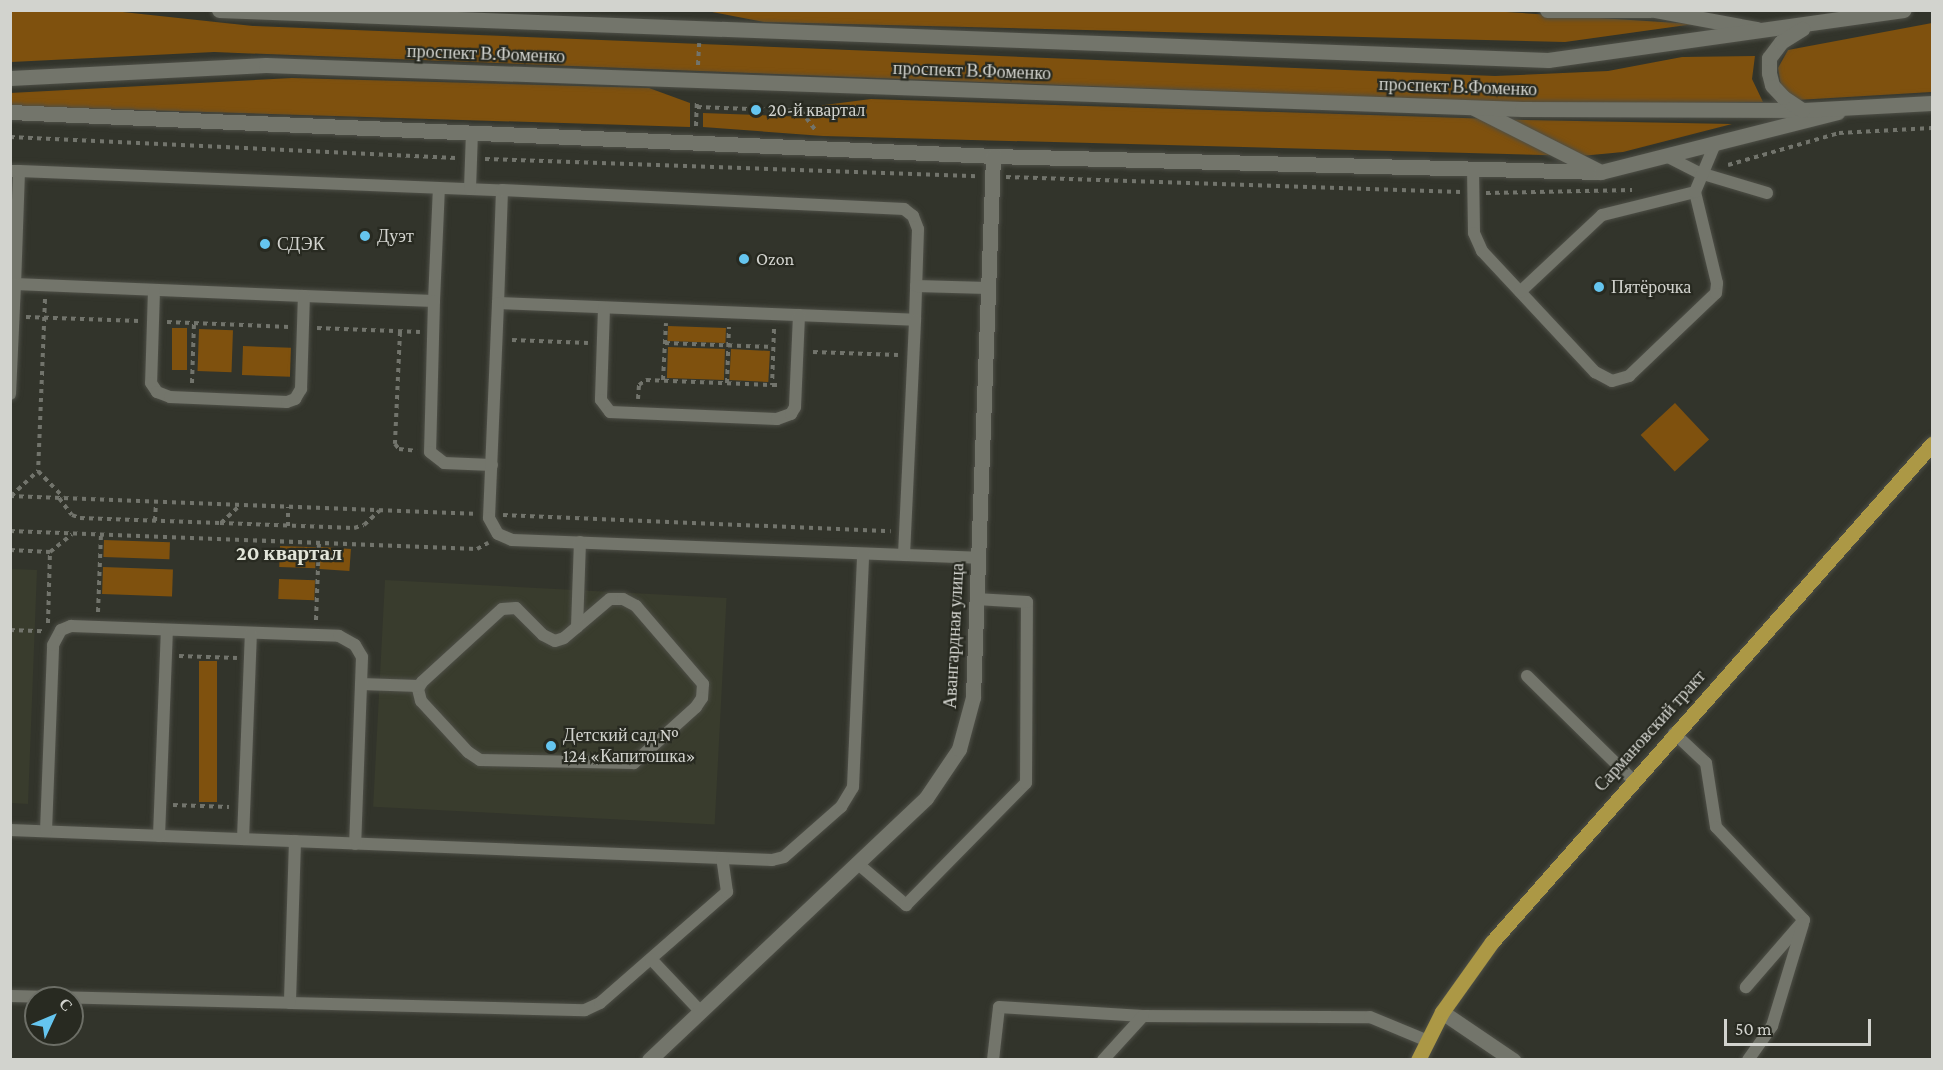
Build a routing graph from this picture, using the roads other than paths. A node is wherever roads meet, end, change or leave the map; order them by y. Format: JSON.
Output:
{"nodes":[{"id":1,"x":219,"y":10,"type":"edge"},
{"id":2,"x":1547,"y":10,"type":"edge"},
{"id":3,"x":1652,"y":10,"type":"edge"},
{"id":4,"x":1894,"y":12,"type":"edge"},
{"id":5,"x":1805,"y":27,"type":"junction"},
{"id":6,"x":1769,"y":31,"type":"junction"},
{"id":7,"x":10,"y":78,"type":"edge"},
{"id":8,"x":1932,"y":103,"type":"edge"},
{"id":9,"x":1857,"y":107,"type":"junction"},
{"id":10,"x":1474,"y":108,"type":"junction"},
{"id":11,"x":1803,"y":110,"type":"junction"},
{"id":12,"x":10,"y":112,"type":"edge"},
{"id":13,"x":472,"y":132,"type":"junction"},
{"id":14,"x":1715,"y":144,"type":"junction"},
{"id":15,"x":993,"y":156,"type":"junction"},
{"id":16,"x":1666,"y":156,"type":"junction"},
{"id":17,"x":1473,"y":168,"type":"junction"},
{"id":18,"x":15,"y":171,"type":"edge"},
{"id":19,"x":1601,"y":172,"type":"junction"},
{"id":20,"x":1700,"y":173,"type":"junction"},
{"id":21,"x":439,"y":188,"type":"junction"},
{"id":22,"x":470,"y":189,"type":"junction"},
{"id":23,"x":502,"y":190,"type":"junction"},
{"id":24,"x":1695,"y":192,"type":"junction"},
{"id":25,"x":1767,"y":193,"type":"dead end"},
{"id":26,"x":15,"y":284,"type":"junction"},
{"id":27,"x":916,"y":286,"type":"junction"},
{"id":28,"x":988,"y":288,"type":"junction"},
{"id":29,"x":154,"y":290,"type":"junction"},
{"id":30,"x":1520,"y":292,"type":"junction"},
{"id":31,"x":304,"y":296,"type":"junction"},
{"id":32,"x":434,"y":301,"type":"junction"},
{"id":33,"x":498,"y":303,"type":"junction"},
{"id":34,"x":604,"y":308,"type":"junction"},
{"id":35,"x":799,"y":315,"type":"junction"},
{"id":36,"x":915,"y":320,"type":"junction"},
{"id":37,"x":10,"y":394,"type":"edge"},
{"id":38,"x":1932,"y":444,"type":"edge"},
{"id":39,"x":492,"y":465,"type":"junction"},
{"id":40,"x":580,"y":542,"type":"junction"},
{"id":41,"x":863,"y":554,"type":"junction"},
{"id":42,"x":904,"y":555,"type":"junction"},
{"id":43,"x":978,"y":558,"type":"junction"},
{"id":44,"x":976,"y":599,"type":"junction"},
{"id":45,"x":576,"y":627,"type":"junction"},
{"id":46,"x":167,"y":630,"type":"junction"},
{"id":47,"x":251,"y":633,"type":"junction"},
{"id":48,"x":1527,"y":676,"type":"dead end"},
{"id":49,"x":361,"y":684,"type":"junction"},
{"id":50,"x":419,"y":686,"type":"junction"},
{"id":51,"x":1674,"y":733,"type":"junction"},
{"id":52,"x":1633,"y":780,"type":"junction"},
{"id":53,"x":10,"y":830,"type":"edge"},
{"id":54,"x":46,"y":831,"type":"junction"},
{"id":55,"x":159,"y":836,"type":"junction"},
{"id":56,"x":243,"y":839,"type":"junction"},
{"id":57,"x":294,"y":841,"type":"junction"},
{"id":58,"x":355,"y":844,"type":"junction"},
{"id":59,"x":722,"y":858,"type":"junction"},
{"id":60,"x":857,"y":863,"type":"junction"},
{"id":61,"x":1804,"y":920,"type":"junction"},
{"id":62,"x":651,"y":959,"type":"junction"},
{"id":63,"x":1746,"y":987,"type":"dead end"},
{"id":64,"x":10,"y":996,"type":"edge"},
{"id":65,"x":290,"y":1003,"type":"junction"},
{"id":66,"x":700,"y":1011,"type":"junction"},
{"id":67,"x":1443,"y":1012,"type":"junction"},
{"id":68,"x":1143,"y":1016,"type":"junction"},
{"id":69,"x":1428,"y":1041,"type":"junction"},
{"id":70,"x":649,"y":1059,"type":"edge"},
{"id":71,"x":993,"y":1059,"type":"edge"},
{"id":72,"x":1103,"y":1059,"type":"edge"},
{"id":73,"x":1418,"y":1059,"type":"edge"},
{"id":74,"x":1513,"y":1059,"type":"edge"},
{"id":75,"x":1748,"y":1059,"type":"edge"}],
"edges":[{"from":1,"to":6,"type":"main road","name":"проспект В.Фоменко"},
{"from":2,"to":3,"type":"main road"},
{"from":3,"to":6,"type":"main road"},
{"from":4,"to":5,"type":"main road","name":"проспект В.Фоменко"},
{"from":5,"to":6,"type":"main road","name":"проспект В.Фоменко"},
{"from":5,"to":11,"type":"main road"},
{"from":7,"to":10,"type":"main road","name":"проспект В.Фоменко"},
{"from":8,"to":9,"type":"main road","name":"проспект В.Фоменко"},
{"from":9,"to":11,"type":"main road","name":"проспект В.Фоменко"},
{"from":9,"to":14,"type":"main road"},
{"from":10,"to":11,"type":"main road","name":"проспект В.Фоменко"},
{"from":10,"to":19,"type":"main road"},
{"from":12,"to":13,"type":"main road"},
{"from":13,"to":15,"type":"main road"},
{"from":13,"to":22,"type":"lane"},
{"from":14,"to":16,"type":"main road"},
{"from":14,"to":20,"type":"lane"},
{"from":15,"to":17,"type":"main road"},
{"from":15,"to":28,"type":"main road","name":"Авангардная улица"},
{"from":16,"to":19,"type":"main road"},
{"from":16,"to":20,"type":"lane"},
{"from":17,"to":19,"type":"main road"},
{"from":17,"to":30,"type":"lane"},
{"from":18,"to":21,"type":"lane"},
{"from":18,"to":26,"type":"lane"},
{"from":20,"to":24,"type":"lane"},
{"from":20,"to":25,"type":"lane"},
{"from":21,"to":22,"type":"lane"},
{"from":21,"to":32,"type":"lane"},
{"from":22,"to":23,"type":"lane"},
{"from":23,"to":27,"type":"lane"},
{"from":23,"to":33,"type":"lane"},
{"from":24,"to":30,"type":"lane"},
{"from":24,"to":30,"type":"lane"},
{"from":26,"to":29,"type":"lane"},
{"from":26,"to":37,"type":"lane"},
{"from":27,"to":28,"type":"lane"},
{"from":27,"to":36,"type":"lane"},
{"from":28,"to":43,"type":"main road","name":"Авангардная улица"},
{"from":29,"to":31,"type":"lane"},
{"from":29,"to":31,"type":"lane"},
{"from":31,"to":32,"type":"lane"},
{"from":32,"to":39,"type":"lane"},
{"from":33,"to":34,"type":"lane"},
{"from":33,"to":39,"type":"lane"},
{"from":34,"to":35,"type":"lane"},
{"from":34,"to":35,"type":"lane"},
{"from":35,"to":36,"type":"lane"},
{"from":36,"to":42,"type":"lane"},
{"from":38,"to":51,"type":"main road","name":"Сармановский тракт"},
{"from":39,"to":40,"type":"lane"},
{"from":40,"to":41,"type":"lane"},
{"from":40,"to":45,"type":"lane"},
{"from":41,"to":42,"type":"lane"},
{"from":41,"to":59,"type":"lane"},
{"from":42,"to":43,"type":"lane"},
{"from":43,"to":44,"type":"main road","name":"Авангардная улица"},
{"from":44,"to":60,"type":"main road","name":"Авангардная улица"},
{"from":44,"to":60,"type":"lane"},
{"from":45,"to":50,"type":"lane"},
{"from":45,"to":50,"type":"lane"},
{"from":46,"to":47,"type":"lane"},
{"from":46,"to":54,"type":"lane"},
{"from":46,"to":55,"type":"lane"},
{"from":47,"to":49,"type":"lane"},
{"from":47,"to":56,"type":"lane"},
{"from":48,"to":52,"type":"lane"},
{"from":49,"to":50,"type":"lane"},
{"from":49,"to":58,"type":"lane"},
{"from":51,"to":52,"type":"main road","name":"Сармановский тракт"},
{"from":51,"to":61,"type":"lane"},
{"from":52,"to":67,"type":"main road","name":"Сармановский тракт"},
{"from":53,"to":54,"type":"lane"},
{"from":54,"to":55,"type":"lane"},
{"from":55,"to":56,"type":"lane"},
{"from":56,"to":57,"type":"lane"},
{"from":57,"to":58,"type":"lane"},
{"from":57,"to":65,"type":"lane"},
{"from":58,"to":59,"type":"lane"},
{"from":59,"to":62,"type":"lane"},
{"from":60,"to":66,"type":"main road","name":"Авангардная улица"},
{"from":61,"to":63,"type":"lane"},
{"from":61,"to":75,"type":"lane"},
{"from":62,"to":65,"type":"lane"},
{"from":62,"to":66,"type":"lane"},
{"from":64,"to":65,"type":"lane"},
{"from":66,"to":70,"type":"main road","name":"Авангардная улица"},
{"from":67,"to":69,"type":"main road","name":"Сармановский тракт"},
{"from":67,"to":74,"type":"main road"},
{"from":68,"to":69,"type":"lane"},
{"from":68,"to":71,"type":"lane"},
{"from":68,"to":72,"type":"lane"},
{"from":69,"to":73,"type":"main road","name":"Сармановский тракт"}]}
